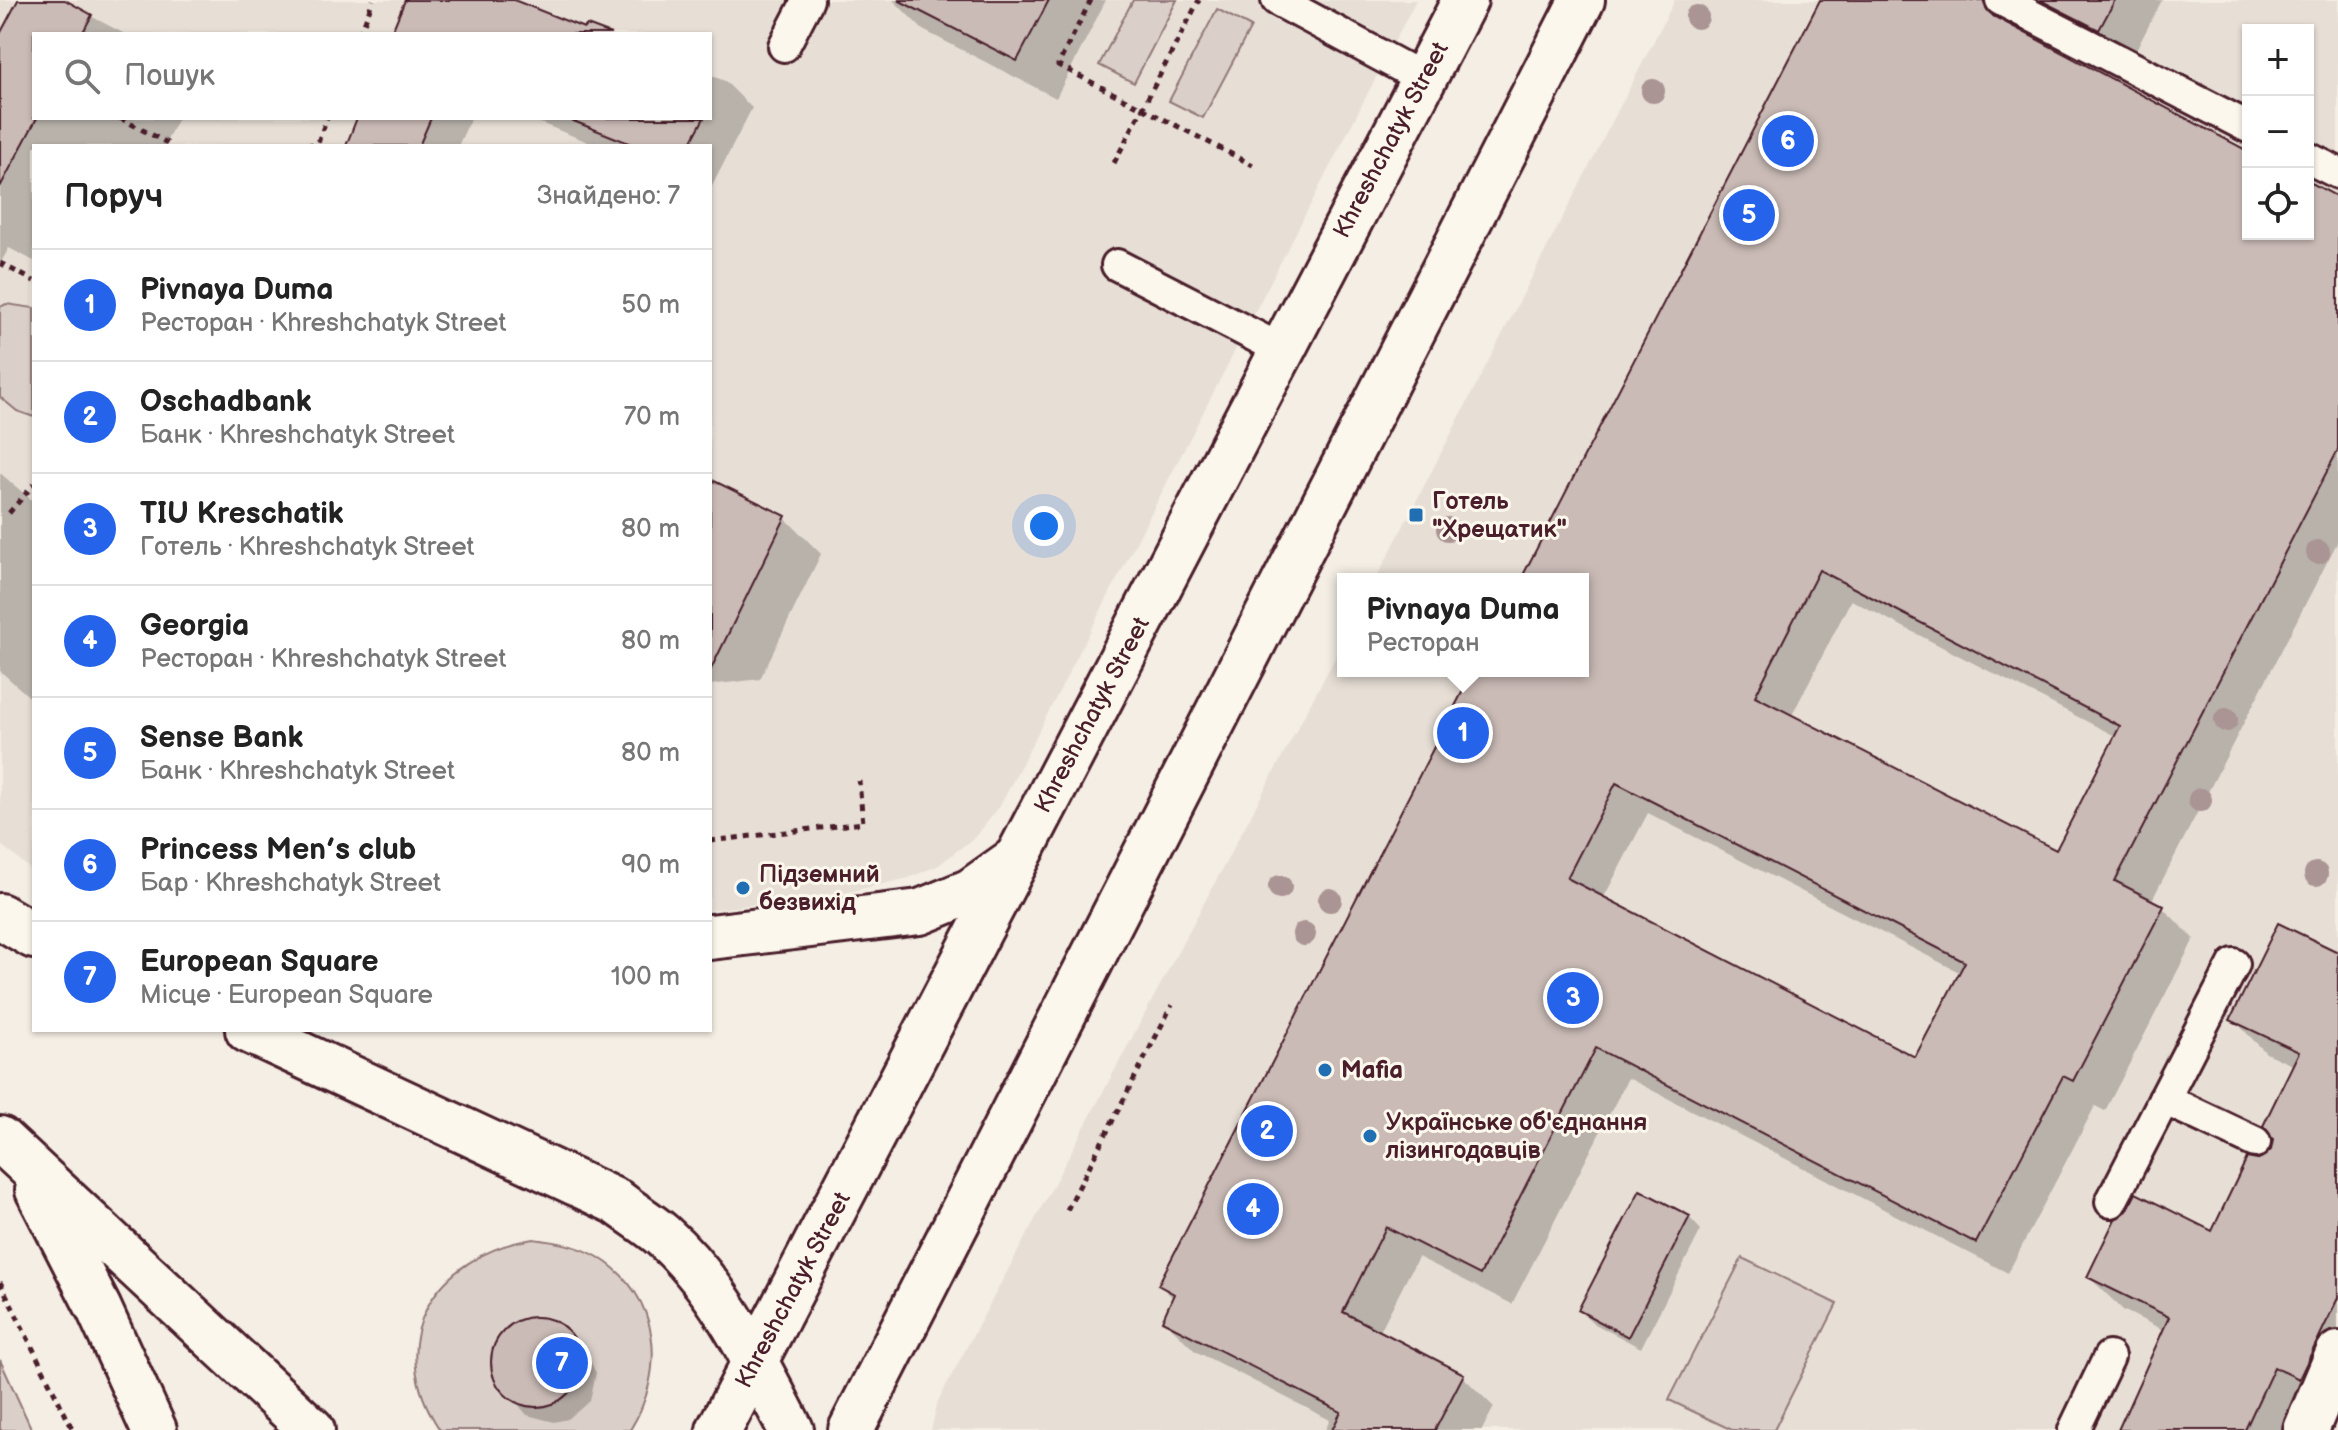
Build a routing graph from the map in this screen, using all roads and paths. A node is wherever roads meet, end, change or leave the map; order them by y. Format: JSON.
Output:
{"nodes":[{"id":1,"x":373,"y":0,"type":"edge"},
{"id":2,"x":808,"y":0,"type":"edge"},
{"id":3,"x":1091,"y":0,"type":"edge"},
{"id":4,"x":1199,"y":0,"type":"edge"},
{"id":5,"x":1277,"y":0,"type":"edge"},
{"id":6,"x":1465,"y":0,"type":"edge"},
{"id":7,"x":1582,"y":0,"type":"edge"},
{"id":8,"x":2001,"y":0,"type":"edge"},
{"id":9,"x":361,"y":32,"type":"edge"},
{"id":10,"x":784,"y":46,"type":"dead end"},
{"id":11,"x":1424,"y":79,"type":"junction"},
{"id":12,"x":1143,"y":109,"type":"junction"},
{"id":13,"x":124,"y":120,"type":"edge"},
{"id":14,"x":326,"y":120,"type":"edge"},
{"id":15,"x":2242,"y":124,"type":"edge"},
{"id":16,"x":169,"y":144,"type":"edge"},
{"id":17,"x":312,"y":144,"type":"edge"},
{"id":18,"x":2314,"y":161,"type":"edge"},
{"id":19,"x":1114,"y":163,"type":"dead end"},
{"id":20,"x":1253,"y":165,"type":"dead end"},
{"id":21,"x":2338,"y":173,"type":"edge"},
{"id":22,"x":0,"y":263,"type":"edge"},
{"id":23,"x":1117,"y":265,"type":"dead end"},
{"id":24,"x":32,"y":280,"type":"edge"},
{"id":25,"x":1282,"y":350,"type":"junction"},
{"id":26,"x":32,"y":486,"type":"edge"},
{"id":27,"x":9,"y":513,"type":"dead end"},
{"id":28,"x":859,"y":781,"type":"dead end"},
{"id":29,"x":712,"y":841,"type":"edge"},
{"id":30,"x":1016,"y":859,"type":"junction"},
{"id":31,"x":0,"y":916,"type":"edge"},
{"id":32,"x":32,"y":935,"type":"edge"},
{"id":33,"x":712,"y":937,"type":"edge"},
{"id":34,"x":2234,"y":964,"type":"dead end"},
{"id":35,"x":1172,"y":1005,"type":"dead end"},
{"id":36,"x":252,"y":1032,"type":"edge"},
{"id":37,"x":2164,"y":1099,"type":"junction"},
{"id":38,"x":2255,"y":1142,"type":"dead end"},
{"id":39,"x":12,"y":1151,"type":"edge"},
{"id":40,"x":2111,"y":1202,"type":"dead end"},
{"id":41,"x":1067,"y":1210,"type":"dead end"},
{"id":42,"x":0,"y":1282,"type":"edge"},
{"id":43,"x":2338,"y":1354,"type":"edge"},
{"id":44,"x":2109,"y":1357,"type":"dead end"},
{"id":45,"x":755,"y":1361,"type":"junction"},
{"id":46,"x":73,"y":1430,"type":"edge"},
{"id":47,"x":154,"y":1430,"type":"edge"},
{"id":48,"x":312,"y":1430,"type":"edge"},
{"id":49,"x":719,"y":1430,"type":"edge"},
{"id":50,"x":791,"y":1430,"type":"edge"},
{"id":51,"x":851,"y":1430,"type":"edge"},
{"id":52,"x":2074,"y":1430,"type":"edge"},
{"id":53,"x":2306,"y":1430,"type":"edge"}],
"edges":[{"from":1,"to":9,"type":"path"},
{"from":2,"to":10,"type":"lane"},
{"from":3,"to":12,"type":"path"},
{"from":4,"to":12,"type":"path"},
{"from":5,"to":11,"type":"lane"},
{"from":6,"to":11,"type":"main road","name":"Khreshchatyk Street"},
{"from":7,"to":51,"type":"main road"},
{"from":8,"to":15,"type":"lane"},
{"from":11,"to":25,"type":"main road","name":"Khreshchatyk Street"},
{"from":12,"to":19,"type":"path"},
{"from":12,"to":20,"type":"path"},
{"from":13,"to":16,"type":"path"},
{"from":14,"to":17,"type":"path"},
{"from":18,"to":21,"type":"lane"},
{"from":22,"to":24,"type":"path"},
{"from":23,"to":25,"type":"lane"},
{"from":25,"to":30,"type":"main road","name":"Khreshchatyk Street"},
{"from":26,"to":27,"type":"path"},
{"from":28,"to":29,"type":"path"},
{"from":30,"to":33,"type":"main road"},
{"from":30,"to":45,"type":"main road","name":"Khreshchatyk Street"},
{"from":31,"to":32,"type":"main road"},
{"from":34,"to":37,"type":"lane"},
{"from":35,"to":41,"type":"path"},
{"from":36,"to":45,"type":"main road"},
{"from":37,"to":38,"type":"lane"},
{"from":37,"to":40,"type":"lane"},
{"from":39,"to":47,"type":"main road"},
{"from":39,"to":48,"type":"main road"},
{"from":42,"to":46,"type":"path"},
{"from":43,"to":53,"type":"main road"},
{"from":44,"to":52,"type":"lane"},
{"from":45,"to":49,"type":"main road","name":"Khreshchatyk Street"},
{"from":45,"to":50,"type":"main road"}]}
